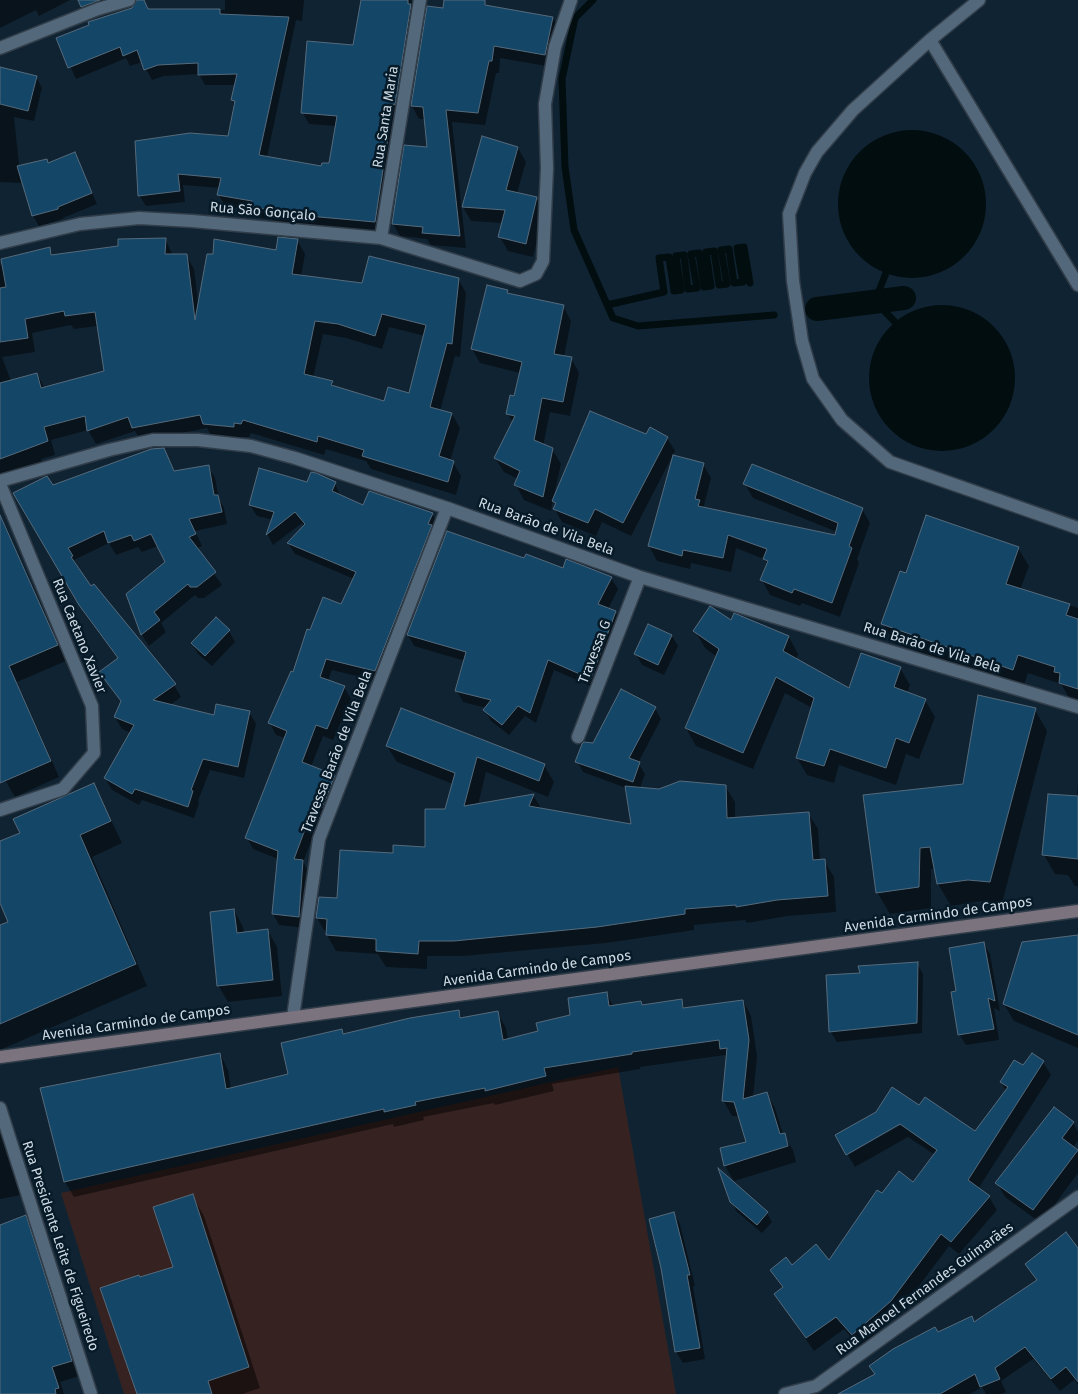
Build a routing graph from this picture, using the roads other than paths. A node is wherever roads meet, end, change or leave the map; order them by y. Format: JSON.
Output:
{"nodes":[{"id":1,"x":129,"y":0,"type":"edge"},
{"id":2,"x":420,"y":0,"type":"edge"},
{"id":3,"x":571,"y":0,"type":"edge"},
{"id":4,"x":979,"y":0,"type":"edge"},
{"id":5,"x":930,"y":40,"type":"junction"},
{"id":6,"x":0,"y":48,"type":"edge"},
{"id":7,"x":381,"y":238,"type":"junction"},
{"id":8,"x":0,"y":243,"type":"edge"},
{"id":9,"x":1078,"y":285,"type":"edge"},
{"id":10,"x":0,"y":483,"type":"edge"},
{"id":11,"x":447,"y":508,"type":"junction"},
{"id":12,"x":1078,"y":528,"type":"edge"},
{"id":13,"x":640,"y":577,"type":"junction"},
{"id":14,"x":1078,"y":707,"type":"edge"},
{"id":15,"x":578,"y":737,"type":"dead end"},
{"id":16,"x":0,"y":810,"type":"edge"},
{"id":17,"x":1078,"y":911,"type":"edge"},
{"id":18,"x":294,"y":1017,"type":"junction"},
{"id":19,"x":0,"y":1057,"type":"edge"},
{"id":20,"x":0,"y":1108,"type":"edge"},
{"id":21,"x":1078,"y":1197,"type":"edge"},
{"id":22,"x":816,"y":1390,"type":"edge"},
{"id":23,"x":91,"y":1394,"type":"edge"},
{"id":24,"x":785,"y":1394,"type":"edge"}],
"edges":[{"from":1,"to":6,"type":"street"},
{"from":2,"to":7,"type":"street","name":"Rua Santa Maria"},
{"from":3,"to":7,"type":"street","name":"Rua São Gonçalo"},
{"from":4,"to":5,"type":"street"},
{"from":5,"to":9,"type":"street"},
{"from":5,"to":12,"type":"street"},
{"from":7,"to":8,"type":"street","name":"Rua São Gonçalo"},
{"from":10,"to":11,"type":"street","name":"Rua Barão de Vila Bela"},
{"from":10,"to":16,"type":"street","name":"Rua Caetano Xavier"},
{"from":11,"to":13,"type":"street","name":"Rua Barão de Vila Bela"},
{"from":11,"to":18,"type":"street","name":"Travessa Barão de Vila Bela"},
{"from":13,"to":14,"type":"street","name":"Rua Barão de Vila Bela"},
{"from":13,"to":15,"type":"street","name":"Travessa G"},
{"from":17,"to":18,"type":"main road","name":"Avenida Carmindo de Campos"},
{"from":18,"to":19,"type":"main road","name":"Avenida Carmindo de Campos"},
{"from":20,"to":23,"type":"street","name":"Rua Presidente Leite de Figueiredo"},
{"from":21,"to":22,"type":"street","name":"Rua Manoel Fernandes Guimarães"},
{"from":22,"to":24,"type":"street","name":"Rua Manoel Fernandes Guimarães"}]}
